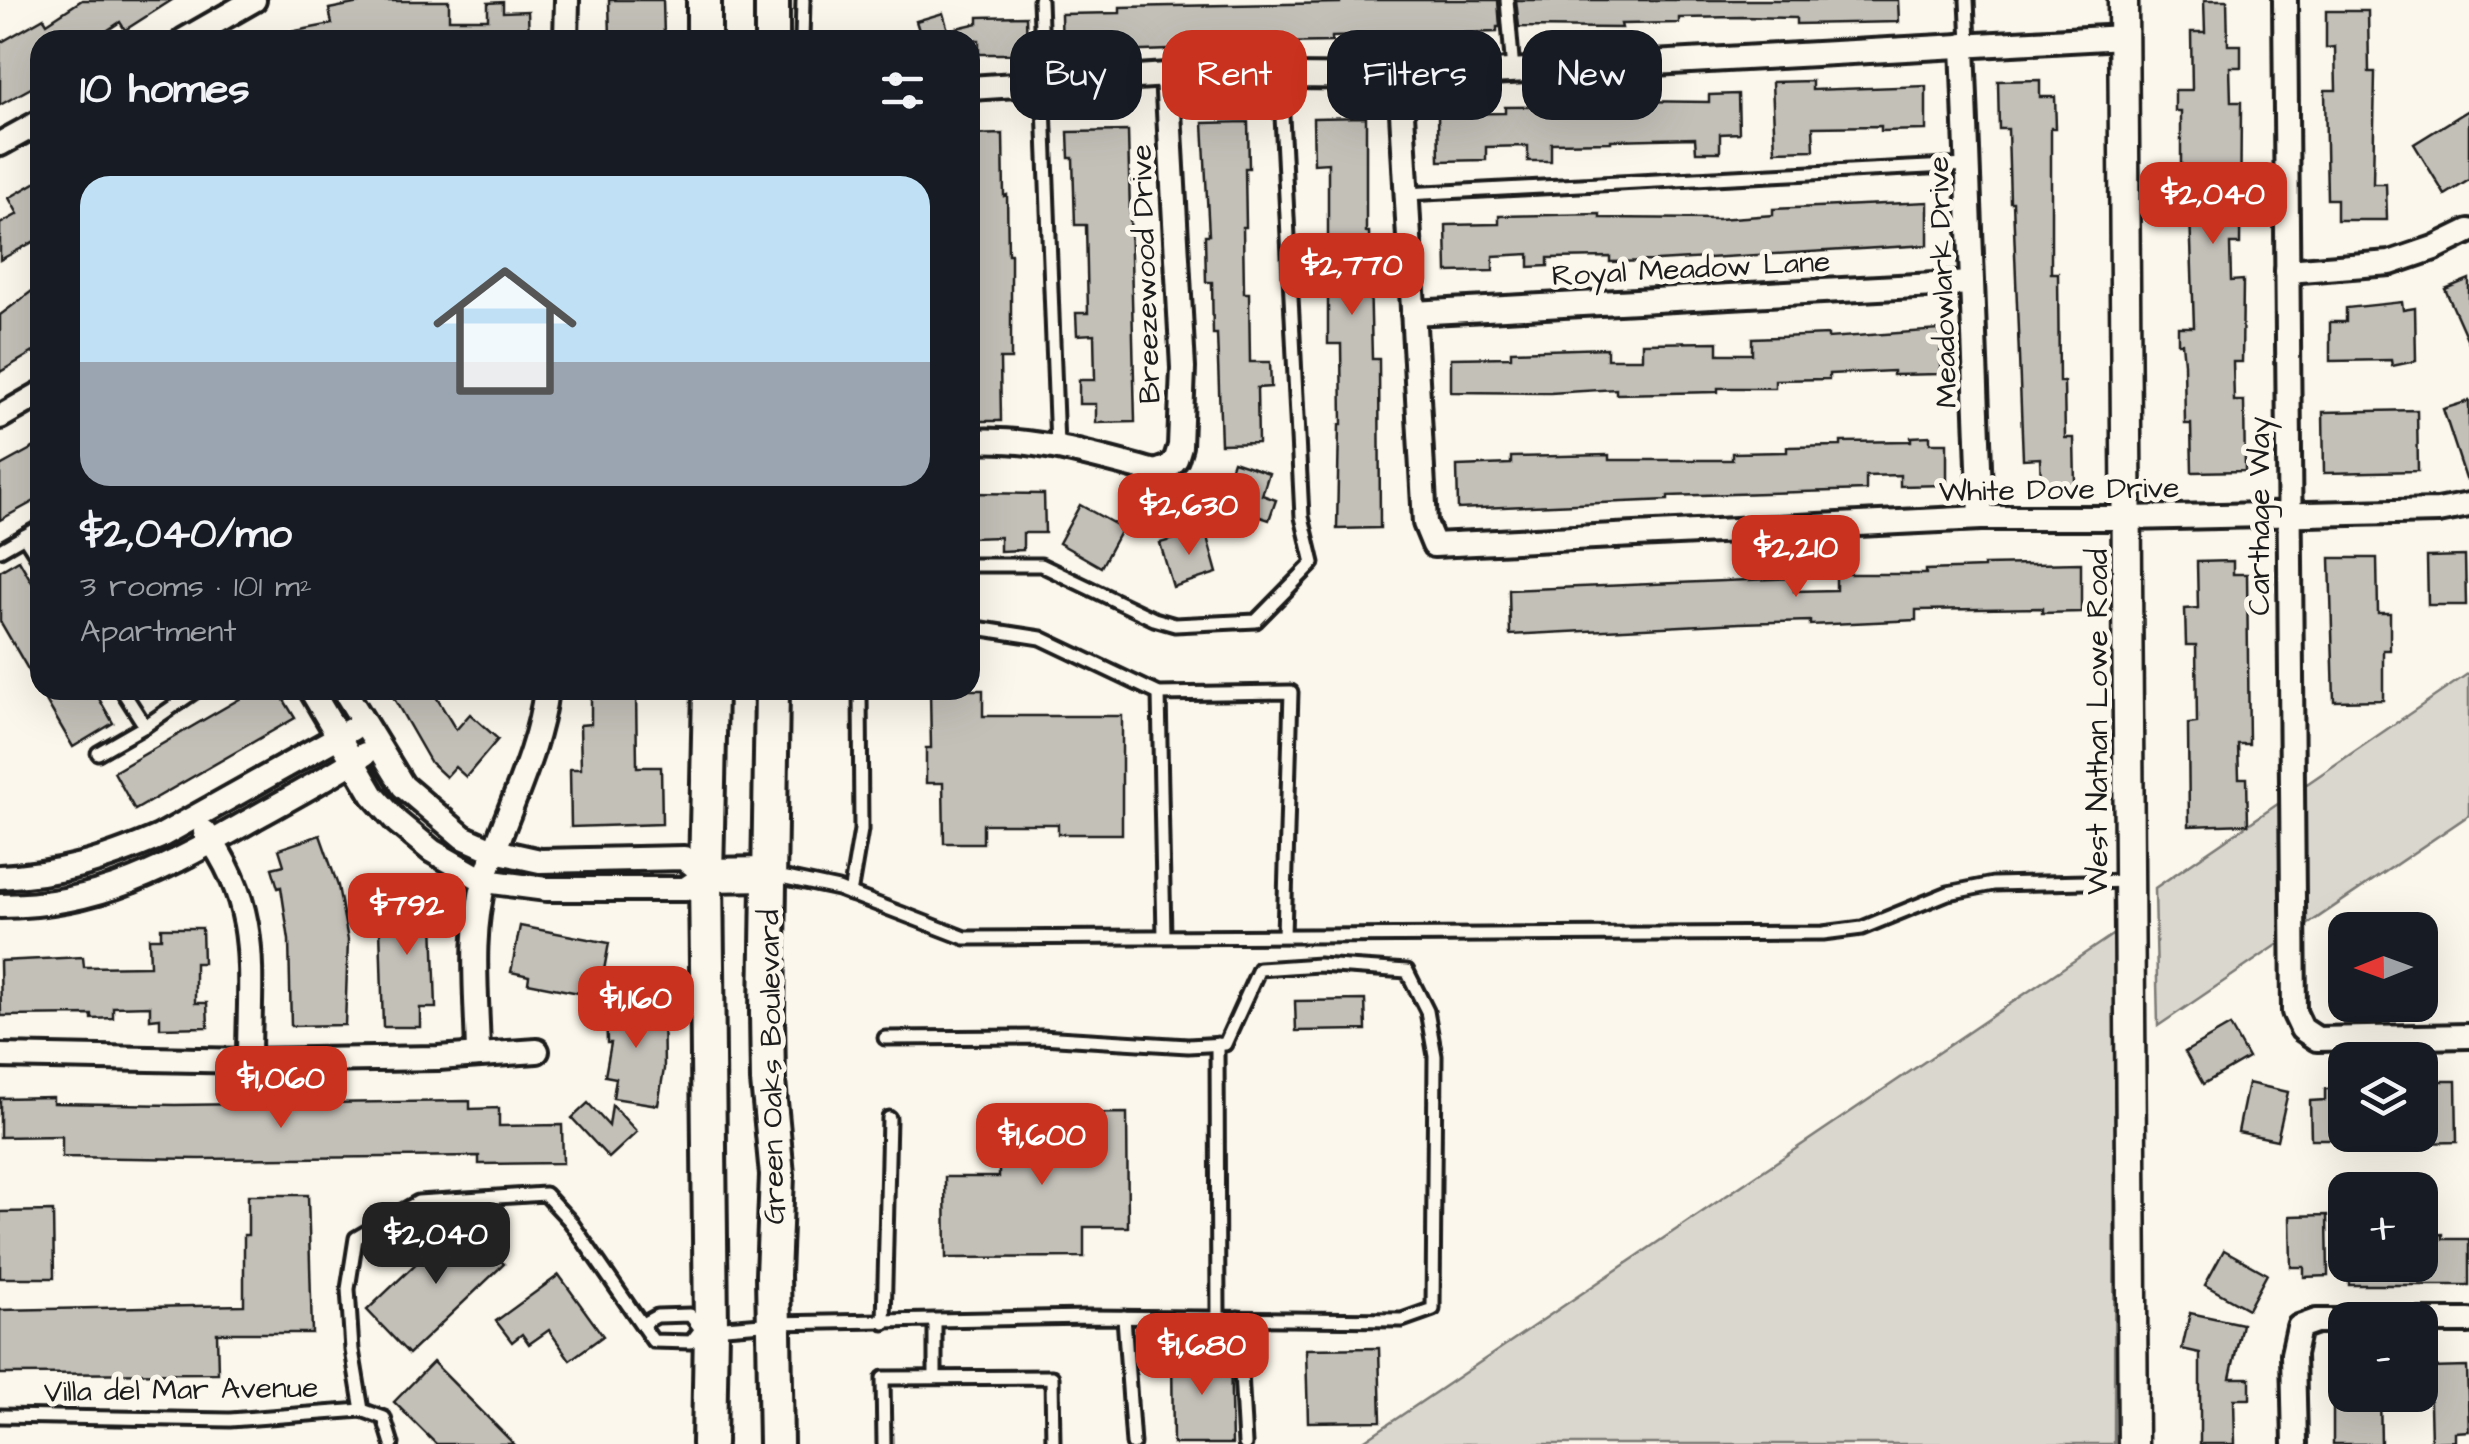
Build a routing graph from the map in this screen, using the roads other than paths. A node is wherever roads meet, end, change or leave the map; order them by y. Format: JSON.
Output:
{"nodes":[{"id":1,"x":254,"y":0,"type":"edge"},
{"id":2,"x":567,"y":0,"type":"edge"},
{"id":3,"x":704,"y":0,"type":"edge"},
{"id":4,"x":772,"y":0,"type":"edge"},
{"id":5,"x":803,"y":0,"type":"edge"},
{"id":6,"x":1040,"y":0,"type":"edge"},
{"id":7,"x":1507,"y":0,"type":"edge"},
{"id":8,"x":1966,"y":0,"type":"edge"},
{"id":9,"x":2122,"y":0,"type":"edge"},
{"id":10,"x":2285,"y":0,"type":"edge"},
{"id":11,"x":202,"y":30,"type":"edge"},
{"id":12,"x":566,"y":30,"type":"edge"},
{"id":13,"x":704,"y":30,"type":"edge"},
{"id":14,"x":772,"y":30,"type":"edge"},
{"id":15,"x":802,"y":30,"type":"edge"},
{"id":16,"x":1042,"y":30,"type":"edge"},
{"id":17,"x":2123,"y":37,"type":"junction"},
{"id":18,"x":1966,"y":44,"type":"junction"},
{"id":19,"x":1513,"y":70,"type":"junction"},
{"id":20,"x":1502,"y":71,"type":"edge"},
{"id":21,"x":1010,"y":85,"type":"edge"},
{"id":22,"x":980,"y":87,"type":"edge"},
{"id":23,"x":1047,"y":120,"type":"edge"},
{"id":24,"x":1169,"y":120,"type":"edge"},
{"id":25,"x":1282,"y":120,"type":"edge"},
{"id":26,"x":1402,"y":120,"type":"edge"},
{"id":27,"x":30,"y":128,"type":"edge"},
{"id":28,"x":0,"y":144,"type":"edge"},
{"id":29,"x":1967,"y":165,"type":"junction"},
{"id":30,"x":1406,"y":194,"type":"junction"},
{"id":31,"x":2469,"y":230,"type":"edge"},
{"id":32,"x":2287,"y":270,"type":"junction"},
{"id":33,"x":1972,"y":283,"type":"junction"},
{"id":34,"x":1412,"y":313,"type":"junction"},
{"id":35,"x":30,"y":400,"type":"edge"},
{"id":36,"x":0,"y":417,"type":"edge"},
{"id":37,"x":980,"y":441,"type":"edge"},
{"id":38,"x":1057,"y":446,"type":"junction"},
{"id":39,"x":2469,"y":505,"type":"edge"},
{"id":40,"x":2289,"y":515,"type":"junction"},
{"id":41,"x":1981,"y":518,"type":"junction"},
{"id":42,"x":2128,"y":518,"type":"junction"},
{"id":43,"x":30,"y":533,"type":"edge"},
{"id":44,"x":24,"y":536,"type":"junction"},
{"id":45,"x":30,"y":545,"type":"edge"},
{"id":46,"x":0,"y":550,"type":"edge"},
{"id":47,"x":980,"y":565,"type":"edge"},
{"id":48,"x":980,"y":629,"type":"edge"},
{"id":49,"x":1159,"y":694,"type":"junction"},
{"id":50,"x":128,"y":700,"type":"edge"},
{"id":51,"x":183,"y":700,"type":"edge"},
{"id":52,"x":317,"y":700,"type":"edge"},
{"id":53,"x":350,"y":700,"type":"edge"},
{"id":54,"x":545,"y":700,"type":"edge"},
{"id":55,"x":710,"y":700,"type":"edge"},
{"id":56,"x":772,"y":700,"type":"edge"},
{"id":57,"x":860,"y":700,"type":"edge"},
{"id":58,"x":363,"y":723,"type":"junction"},
{"id":59,"x":145,"y":726,"type":"junction"},
{"id":60,"x":339,"y":737,"type":"junction"},
{"id":61,"x":378,"y":745,"type":"junction"},
{"id":62,"x":98,"y":753,"type":"dead end"},
{"id":63,"x":352,"y":762,"type":"junction"},
{"id":64,"x":194,"y":817,"type":"junction"},
{"id":65,"x":212,"y":842,"type":"junction"},
{"id":66,"x":494,"y":852,"type":"junction"},
{"id":67,"x":768,"y":874,"type":"junction"},
{"id":68,"x":25,"y":875,"type":"junction"},
{"id":69,"x":706,"y":875,"type":"junction"},
{"id":70,"x":0,"y":876,"type":"edge"},
{"id":71,"x":485,"y":880,"type":"junction"},
{"id":72,"x":2130,"y":881,"type":"junction"},
{"id":73,"x":850,"y":894,"type":"junction"},
{"id":74,"x":26,"y":904,"type":"junction"},
{"id":75,"x":0,"y":906,"type":"edge"},
{"id":76,"x":1164,"y":936,"type":"junction"},
{"id":77,"x":1284,"y":936,"type":"junction"},
{"id":78,"x":2469,"y":1036,"type":"edge"},
{"id":79,"x":885,"y":1038,"type":"dead end"},
{"id":80,"x":1217,"y":1044,"type":"junction"},
{"id":81,"x":538,"y":1051,"type":"dead end"},
{"id":82,"x":478,"y":1054,"type":"junction"},
{"id":83,"x":0,"y":1056,"type":"edge"},
{"id":84,"x":249,"y":1060,"type":"junction"},
{"id":85,"x":889,"y":1118,"type":"dead end"},
{"id":86,"x":1124,"y":1317,"type":"junction"},
{"id":87,"x":1218,"y":1318,"type":"junction"},
{"id":88,"x":1238,"y":1318,"type":"junction"},
{"id":89,"x":2328,"y":1321,"type":"edge"},
{"id":90,"x":2438,"y":1321,"type":"edge"},
{"id":91,"x":2469,"y":1321,"type":"edge"},
{"id":92,"x":884,"y":1322,"type":"junction"},
{"id":93,"x":935,"y":1322,"type":"junction"},
{"id":94,"x":644,"y":1323,"type":"junction"},
{"id":95,"x":774,"y":1323,"type":"junction"},
{"id":96,"x":706,"y":1328,"type":"junction"},
{"id":97,"x":935,"y":1376,"type":"junction"},
{"id":98,"x":362,"y":1410,"type":"junction"},
{"id":99,"x":0,"y":1416,"type":"edge"},
{"id":100,"x":392,"y":1444,"type":"edge"},
{"id":101,"x":709,"y":1444,"type":"edge"},
{"id":102,"x":776,"y":1444,"type":"edge"},
{"id":103,"x":884,"y":1444,"type":"edge"},
{"id":104,"x":1053,"y":1444,"type":"edge"},
{"id":105,"x":1133,"y":1444,"type":"edge"},
{"id":106,"x":1246,"y":1444,"type":"edge"},
{"id":107,"x":2133,"y":1444,"type":"edge"},
{"id":108,"x":2295,"y":1444,"type":"edge"}],
"edges":[{"from":1,"to":11,"type":"street"},
{"from":2,"to":12,"type":"street"},
{"from":3,"to":13,"type":"main road"},
{"from":4,"to":14,"type":"main road"},
{"from":5,"to":15,"type":"lane"},
{"from":6,"to":16,"type":"lane"},
{"from":7,"to":19,"type":"lane"},
{"from":8,"to":18,"type":"lane"},
{"from":9,"to":17,"type":"street","name":"West Nathan Lowe Road"},
{"from":10,"to":32,"type":"street","name":"Carthage Way"},
{"from":17,"to":18,"type":"street"},
{"from":17,"to":42,"type":"street","name":"West Nathan Lowe Road"},
{"from":18,"to":19,"type":"street"},
{"from":18,"to":29,"type":"street","name":"Meadowlark Drive"},
{"from":19,"to":20,"type":"street"},
{"from":21,"to":22,"type":"street"},
{"from":23,"to":38,"type":"lane"},
{"from":24,"to":38,"type":"street","name":"Breezewood Drive"},
{"from":25,"to":47,"type":"lane"},
{"from":26,"to":30,"type":"street"},
{"from":27,"to":28,"type":"street"},
{"from":29,"to":30,"type":"lane"},
{"from":29,"to":33,"type":"street","name":"Meadowlark Drive"},
{"from":30,"to":34,"type":"street"},
{"from":31,"to":32,"type":"street"},
{"from":32,"to":40,"type":"street","name":"Carthage Way"},
{"from":33,"to":34,"type":"street","name":"Royal Meadow Lane"},
{"from":33,"to":41,"type":"street","name":"Meadowlark Drive"},
{"from":34,"to":41,"type":"street","name":"White Dove Drive"},
{"from":35,"to":36,"type":"street"},
{"from":37,"to":38,"type":"street"},
{"from":39,"to":40,"type":"street","name":"White Dove Drive"},
{"from":40,"to":42,"type":"street","name":"White Dove Drive"},
{"from":40,"to":78,"type":"street","name":"Carthage Way"},
{"from":41,"to":42,"type":"street","name":"White Dove Drive"},
{"from":42,"to":72,"type":"street","name":"West Nathan Lowe Road"},
{"from":43,"to":44,"type":"lane"},
{"from":44,"to":45,"type":"lane"},
{"from":44,"to":46,"type":"lane"},
{"from":48,"to":49,"type":"lane"},
{"from":49,"to":76,"type":"lane"},
{"from":49,"to":77,"type":"lane"},
{"from":50,"to":59,"type":"lane"},
{"from":51,"to":59,"type":"lane"},
{"from":52,"to":60,"type":"street"},
{"from":53,"to":58,"type":"street"},
{"from":54,"to":66,"type":"street"},
{"from":55,"to":69,"type":"main road"},
{"from":56,"to":67,"type":"main road","name":"Green Oaks Boulevard"},
{"from":57,"to":73,"type":"lane"},
{"from":58,"to":60,"type":"street"},
{"from":58,"to":61,"type":"street"},
{"from":59,"to":62,"type":"lane"},
{"from":60,"to":63,"type":"street"},
{"from":60,"to":64,"type":"street"},
{"from":61,"to":63,"type":"street"},
{"from":61,"to":66,"type":"street"},
{"from":63,"to":65,"type":"street"},
{"from":63,"to":71,"type":"street"},
{"from":64,"to":65,"type":"street"},
{"from":64,"to":68,"type":"street"},
{"from":65,"to":74,"type":"street"},
{"from":65,"to":84,"type":"street"},
{"from":66,"to":69,"type":"street"},
{"from":66,"to":71,"type":"street"},
{"from":67,"to":69,"type":"main road"},
{"from":67,"to":73,"type":"lane"},
{"from":67,"to":95,"type":"main road","name":"Green Oaks Boulevard"},
{"from":68,"to":70,"type":"street"},
{"from":68,"to":74,"type":"street"},
{"from":69,"to":71,"type":"street"},
{"from":69,"to":96,"type":"main road"},
{"from":71,"to":82,"type":"street"},
{"from":72,"to":77,"type":"lane"},
{"from":72,"to":107,"type":"street","name":"West Nathan Lowe Road"},
{"from":73,"to":76,"type":"lane"},
{"from":74,"to":75,"type":"street"},
{"from":76,"to":77,"type":"lane"},
{"from":79,"to":80,"type":"lane"},
{"from":80,"to":87,"type":"lane"},
{"from":80,"to":88,"type":"lane"},
{"from":81,"to":82,"type":"street"},
{"from":82,"to":84,"type":"street"},
{"from":83,"to":84,"type":"street"},
{"from":85,"to":92,"type":"lane"},
{"from":86,"to":87,"type":"lane"},
{"from":86,"to":93,"type":"lane"},
{"from":86,"to":105,"type":"lane"},
{"from":87,"to":88,"type":"lane"},
{"from":88,"to":106,"type":"lane"},
{"from":89,"to":108,"type":"street"},
{"from":90,"to":91,"type":"street"},
{"from":92,"to":93,"type":"lane"},
{"from":92,"to":95,"type":"lane"},
{"from":93,"to":97,"type":"lane"},
{"from":94,"to":96,"type":"lane"},
{"from":94,"to":96,"type":"lane"},
{"from":94,"to":98,"type":"lane"},
{"from":95,"to":96,"type":"lane"},
{"from":95,"to":102,"type":"main road","name":"Green Oaks Boulevard"},
{"from":96,"to":101,"type":"main road"},
{"from":97,"to":103,"type":"lane"},
{"from":97,"to":104,"type":"lane"},
{"from":98,"to":99,"type":"lane","name":"Villa del Mar Avenue"},
{"from":98,"to":100,"type":"lane"}]}
